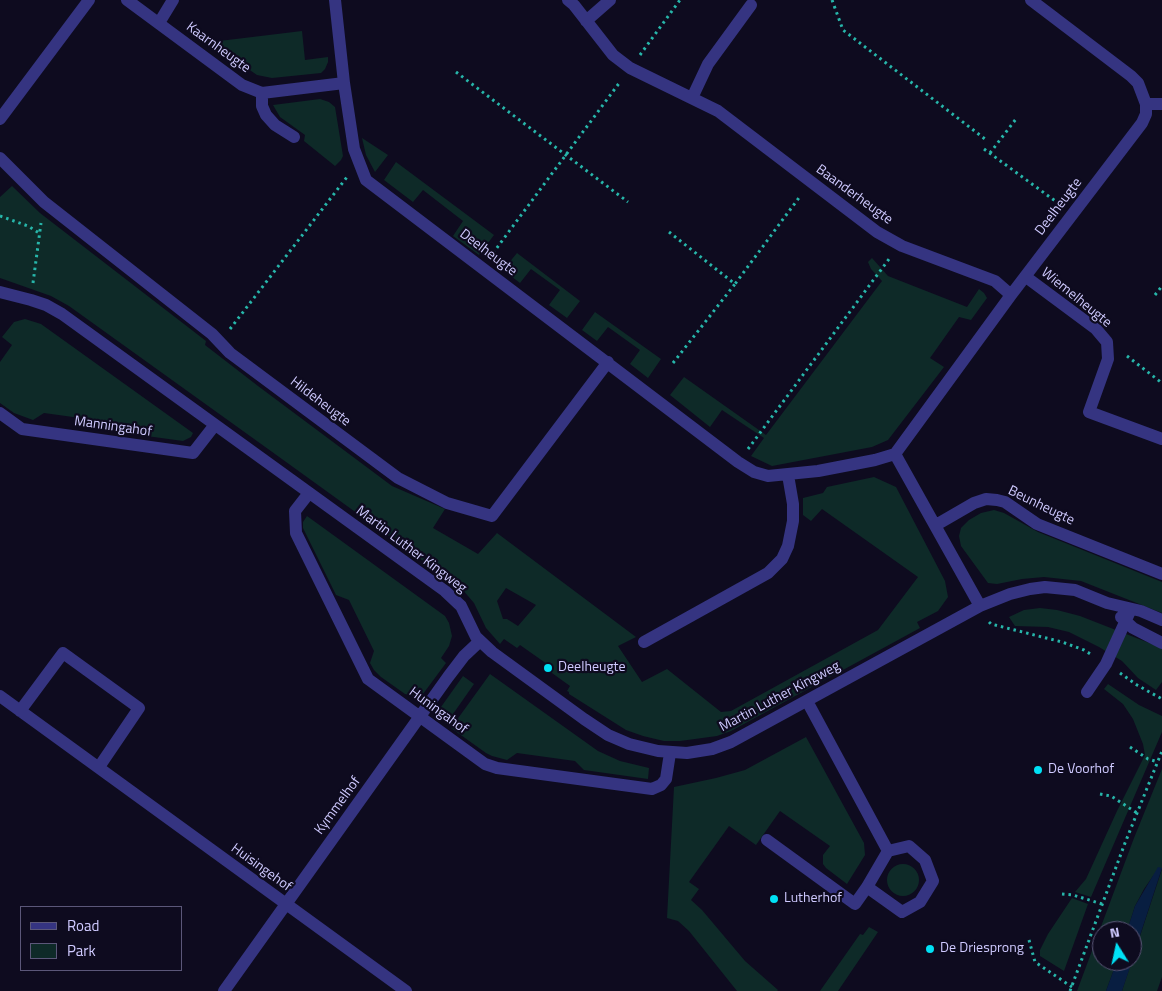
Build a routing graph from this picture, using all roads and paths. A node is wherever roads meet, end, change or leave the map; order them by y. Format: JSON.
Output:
{"nodes":[{"id":1,"x":89,"y":0,"type":"edge"},
{"id":2,"x":127,"y":0,"type":"edge"},
{"id":3,"x":173,"y":0,"type":"edge"},
{"id":4,"x":335,"y":0,"type":"edge"},
{"id":5,"x":568,"y":0,"type":"edge"},
{"id":6,"x":610,"y":0,"type":"edge"},
{"id":7,"x":680,"y":0,"type":"edge"},
{"id":8,"x":832,"y":0,"type":"edge"},
{"id":9,"x":1031,"y":0,"type":"edge"},
{"id":10,"x":751,"y":5,"type":"dead end"},
{"id":11,"x":586,"y":21,"type":"junction"},
{"id":12,"x":158,"y":23,"type":"junction"},
{"id":13,"x":630,"y":68,"type":"junction"},
{"id":14,"x":456,"y":72,"type":"dead end"},
{"id":15,"x":344,"y":83,"type":"junction"},
{"id":16,"x":262,"y":92,"type":"junction"},
{"id":17,"x":692,"y":98,"type":"junction"},
{"id":18,"x":1146,"y":104,"type":"junction"},
{"id":19,"x":1162,"y":104,"type":"edge"},
{"id":20,"x":1016,"y":118,"type":"dead end"},
{"id":21,"x":0,"y":119,"type":"edge"},
{"id":22,"x":294,"y":137,"type":"dead end"},
{"id":23,"x":985,"y":138,"type":"dead end"},
{"id":24,"x":984,"y":149,"type":"dead end"},
{"id":25,"x":990,"y":153,"type":"junction"},
{"id":26,"x":565,"y":155,"type":"junction"},
{"id":27,"x":0,"y":158,"type":"edge"},
{"id":28,"x":359,"y":165,"type":"junction"},
{"id":29,"x":810,"y":182,"type":"junction"},
{"id":30,"x":44,"y":202,"type":"junction"},
{"id":31,"x":628,"y":202,"type":"dead end"},
{"id":32,"x":1072,"y":214,"type":"junction"},
{"id":33,"x":0,"y":216,"type":"edge"},
{"id":34,"x":39,"y":232,"type":"junction"},
{"id":35,"x":669,"y":232,"type":"dead end"},
{"id":36,"x":902,"y":246,"type":"junction"},
{"id":37,"x":482,"y":268,"type":"junction"},
{"id":38,"x":1026,"y":277,"type":"junction"},
{"id":39,"x":735,"y":284,"type":"junction"},
{"id":40,"x":1162,"y":286,"type":"edge"},
{"id":41,"x":1012,"y":295,"type":"junction"},
{"id":42,"x":1155,"y":295,"type":"dead end"},
{"id":43,"x":2,"y":297,"type":"edge"},
{"id":44,"x":31,"y":300,"type":"junction"},
{"id":45,"x":221,"y":341,"type":"junction"},
{"id":46,"x":1121,"y":352,"type":"dead end"},
{"id":47,"x":608,"y":362,"type":"junction"},
{"id":48,"x":673,"y":363,"type":"dead end"},
{"id":49,"x":1162,"y":383,"type":"edge"},
{"id":50,"x":0,"y":413,"type":"edge"},
{"id":51,"x":214,"y":426,"type":"junction"},
{"id":52,"x":1162,"y":439,"type":"edge"},
{"id":53,"x":895,"y":454,"type":"junction"},
{"id":54,"x":738,"y":462,"type":"junction"},
{"id":55,"x":788,"y":475,"type":"junction"},
{"id":56,"x":309,"y":493,"type":"junction"},
{"id":57,"x":936,"y":525,"type":"junction"},
{"id":58,"x":1162,"y":574,"type":"edge"},
{"id":59,"x":1107,"y":603,"type":"junction"},
{"id":60,"x":980,"y":606,"type":"junction"},
{"id":61,"x":1131,"y":609,"type":"junction"},
{"id":62,"x":1162,"y":620,"type":"edge"},
{"id":63,"x":1126,"y":621,"type":"junction"},
{"id":64,"x":991,"y":624,"type":"dead end"},
{"id":65,"x":480,"y":641,"type":"junction"},
{"id":66,"x":644,"y":642,"type":"dead end"},
{"id":67,"x":1162,"y":642,"type":"edge"},
{"id":68,"x":1106,"y":664,"type":"junction"},
{"id":69,"x":1087,"y":692,"type":"dead end"},
{"id":70,"x":0,"y":696,"type":"edge"},
{"id":71,"x":1162,"y":699,"type":"edge"},
{"id":72,"x":807,"y":701,"type":"junction"},
{"id":73,"x":20,"y":711,"type":"junction"},
{"id":74,"x":420,"y":717,"type":"junction"},
{"id":75,"x":1130,"y":747,"type":"dead end"},
{"id":76,"x":1162,"y":751,"type":"edge"},
{"id":77,"x":670,"y":753,"type":"junction"},
{"id":78,"x":1158,"y":762,"type":"junction"},
{"id":79,"x":99,"y":767,"type":"junction"},
{"id":80,"x":1100,"y":794,"type":"dead end"},
{"id":81,"x":1137,"y":813,"type":"junction"},
{"id":82,"x":766,"y":840,"type":"dead end"},
{"id":83,"x":888,"y":851,"type":"junction"},
{"id":84,"x":867,"y":887,"type":"junction"},
{"id":85,"x":1062,"y":894,"type":"dead end"},
{"id":86,"x":285,"y":904,"type":"junction"},
{"id":87,"x":1102,"y":904,"type":"junction"},
{"id":88,"x":1029,"y":940,"type":"dead end"},
{"id":89,"x":1071,"y":989,"type":"edge"},
{"id":90,"x":224,"y":991,"type":"edge"},
{"id":91,"x":406,"y":991,"type":"edge"}],
"edges":[{"from":1,"to":21,"type":"street"},
{"from":2,"to":12,"type":"street","name":"Kaarnheugte"},
{"from":3,"to":12,"type":"street"},
{"from":4,"to":15,"type":"street","name":"Deelheugte"},
{"from":5,"to":11,"type":"street","name":"Baanderheugte"},
{"from":6,"to":11,"type":"street"},
{"from":7,"to":13,"type":"path"},
{"from":8,"to":23,"type":"path"},
{"from":9,"to":18,"type":"street"},
{"from":10,"to":17,"type":"street"},
{"from":11,"to":13,"type":"street","name":"Baanderheugte"},
{"from":12,"to":16,"type":"street","name":"Kaarnheugte"},
{"from":13,"to":17,"type":"street","name":"Baanderheugte"},
{"from":13,"to":26,"type":"path"},
{"from":14,"to":26,"type":"path"},
{"from":15,"to":16,"type":"street","name":"Kaarnheugte"},
{"from":15,"to":28,"type":"street","name":"Deelheugte"},
{"from":16,"to":22,"type":"street"},
{"from":17,"to":29,"type":"street","name":"Baanderheugte"},
{"from":18,"to":19,"type":"street"},
{"from":18,"to":32,"type":"street","name":"Deelheugte"},
{"from":20,"to":25,"type":"path"},
{"from":24,"to":25,"type":"path"},
{"from":25,"to":32,"type":"path"},
{"from":26,"to":31,"type":"path"},
{"from":26,"to":37,"type":"path"},
{"from":27,"to":30,"type":"street","name":"Hildeheugte"},
{"from":28,"to":37,"type":"street","name":"Deelheugte"},
{"from":28,"to":45,"type":"path"},
{"from":29,"to":36,"type":"street","name":"Baanderheugte"},
{"from":29,"to":39,"type":"path"},
{"from":30,"to":34,"type":"path"},
{"from":30,"to":45,"type":"street","name":"Hildeheugte"},
{"from":32,"to":38,"type":"street","name":"Deelheugte"},
{"from":33,"to":34,"type":"path"},
{"from":34,"to":44,"type":"path"},
{"from":35,"to":39,"type":"path"},
{"from":36,"to":41,"type":"street","name":"Baanderheugte"},
{"from":36,"to":54,"type":"path"},
{"from":37,"to":47,"type":"street","name":"Deelheugte"},
{"from":38,"to":41,"type":"street","name":"Deelheugte"},
{"from":38,"to":52,"type":"street","name":"Wiemelheugte"},
{"from":39,"to":48,"type":"path"},
{"from":40,"to":42,"type":"path"},
{"from":41,"to":53,"type":"street","name":"Deelheugte"},
{"from":43,"to":44,"type":"street","name":"Martin Luther Kingweg"},
{"from":44,"to":51,"type":"street","name":"Martin Luther Kingweg"},
{"from":45,"to":47,"type":"street","name":"Hildeheugte"},
{"from":46,"to":49,"type":"path"},
{"from":47,"to":54,"type":"street","name":"Deelheugte"},
{"from":50,"to":51,"type":"street","name":"Manningahof"},
{"from":51,"to":56,"type":"street","name":"Martin Luther Kingweg"},
{"from":53,"to":55,"type":"street","name":"Deelheugte"},
{"from":53,"to":57,"type":"street"},
{"from":54,"to":55,"type":"street","name":"Deelheugte"},
{"from":55,"to":66,"type":"street"},
{"from":56,"to":65,"type":"street","name":"Martin Luther Kingweg"},
{"from":56,"to":74,"type":"street","name":"Huningahof"},
{"from":57,"to":58,"type":"street","name":"Beunheugte"},
{"from":57,"to":60,"type":"street"},
{"from":59,"to":60,"type":"street","name":"Martin Luther Kingweg"},
{"from":59,"to":61,"type":"street","name":"Martin Luther Kingweg"},
{"from":59,"to":63,"type":"street","name":"Martin Luther Kingweg"},
{"from":60,"to":72,"type":"street","name":"Martin Luther Kingweg"},
{"from":61,"to":62,"type":"street","name":"Martin Luther Kingweg"},
{"from":61,"to":63,"type":"street"},
{"from":63,"to":67,"type":"street","name":"Martin Luther Kingweg"},
{"from":63,"to":68,"type":"street"},
{"from":64,"to":68,"type":"path"},
{"from":65,"to":74,"type":"street","name":"Kymmelhof"},
{"from":65,"to":77,"type":"street","name":"Martin Luther Kingweg"},
{"from":68,"to":69,"type":"street"},
{"from":68,"to":71,"type":"path"},
{"from":70,"to":73,"type":"street","name":"Huisingehof"},
{"from":72,"to":77,"type":"street","name":"Martin Luther Kingweg"},
{"from":72,"to":83,"type":"street"},
{"from":73,"to":79,"type":"street","name":"Huisingehof"},
{"from":73,"to":79,"type":"street"},
{"from":74,"to":77,"type":"street","name":"Huningahof"},
{"from":74,"to":86,"type":"street","name":"Kymmelhof"},
{"from":75,"to":78,"type":"path"},
{"from":76,"to":78,"type":"path"},
{"from":78,"to":81,"type":"path"},
{"from":79,"to":86,"type":"street","name":"Huisingehof"},
{"from":80,"to":81,"type":"path"},
{"from":81,"to":87,"type":"path"},
{"from":82,"to":84,"type":"street"},
{"from":83,"to":84,"type":"street"},
{"from":83,"to":84,"type":"street"},
{"from":85,"to":87,"type":"path"},
{"from":86,"to":90,"type":"street","name":"Kymmelhof"},
{"from":86,"to":91,"type":"street","name":"Huisingehof"},
{"from":87,"to":89,"type":"path"},
{"from":88,"to":89,"type":"path"}]}
